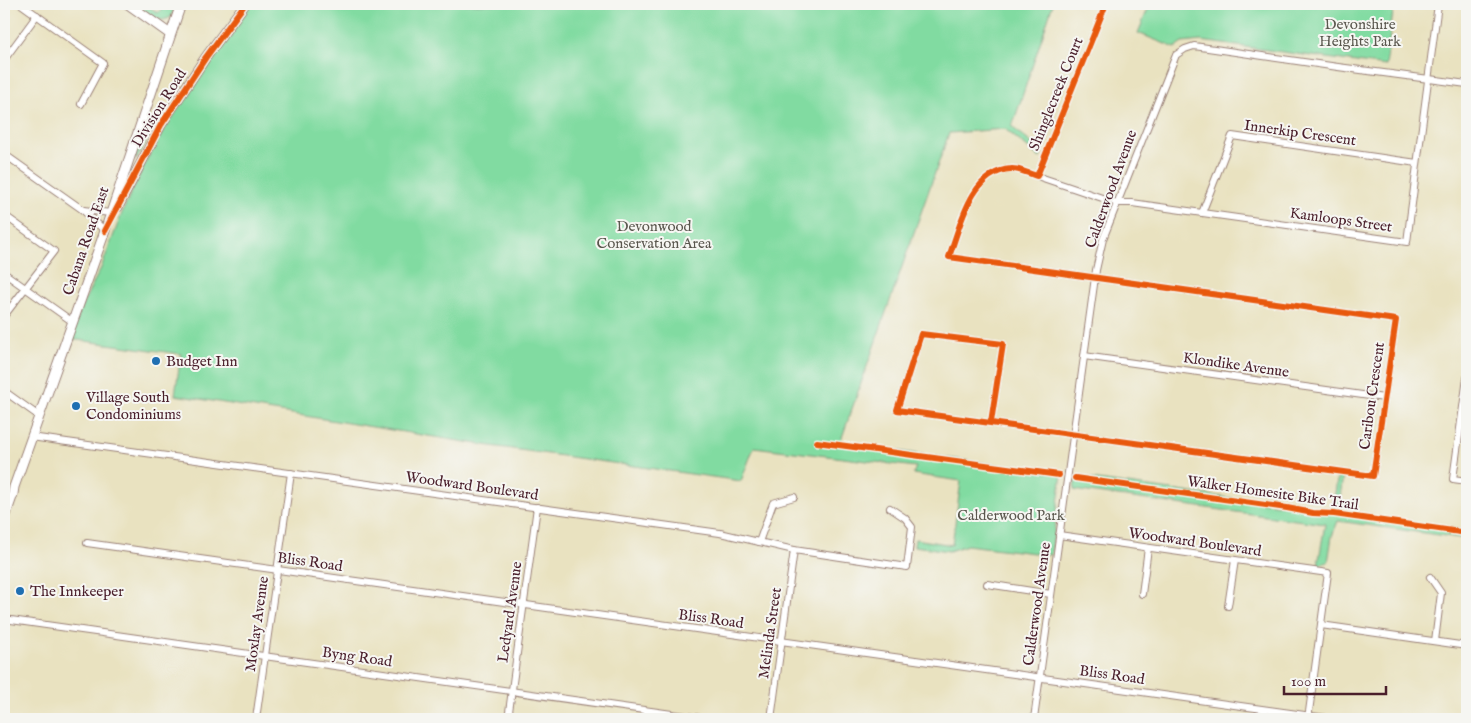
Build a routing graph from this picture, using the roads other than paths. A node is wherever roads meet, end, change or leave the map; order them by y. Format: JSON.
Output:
{"nodes":[{"id":1,"x":21,"y":4,"type":"edge"},
{"id":2,"x":128,"y":4,"type":"edge"},
{"id":3,"x":181,"y":4,"type":"edge"},
{"id":4,"x":245,"y":4,"type":"edge"},
{"id":5,"x":1106,"y":4,"type":"edge"},
{"id":6,"x":1438,"y":4,"type":"edge"},
{"id":7,"x":37,"y":15,"type":"junction"},
{"id":8,"x":170,"y":34,"type":"junction"},
{"id":9,"x":4,"y":60,"type":"edge"},
{"id":10,"x":1428,"y":79,"type":"junction"},
{"id":11,"x":1467,"y":84,"type":"edge"},
{"id":12,"x":81,"y":104,"type":"dead end"},
{"id":13,"x":4,"y":154,"type":"edge"},
{"id":14,"x":1417,"y":163,"type":"junction"},
{"id":15,"x":1037,"y":176,"type":"junction"},
{"id":16,"x":1117,"y":203,"type":"junction"},
{"id":17,"x":83,"y":210,"type":"junction"},
{"id":18,"x":111,"y":212,"type":"junction"},
{"id":19,"x":1202,"y":213,"type":"junction"},
{"id":20,"x":4,"y":215,"type":"edge"},
{"id":21,"x":105,"y":231,"type":"junction"},
{"id":22,"x":4,"y":273,"type":"edge"},
{"id":23,"x":1094,"y":277,"type":"junction"},
{"id":24,"x":25,"y":288,"type":"junction"},
{"id":25,"x":4,"y":316,"type":"edge"},
{"id":26,"x":73,"y":322,"type":"junction"},
{"id":27,"x":1084,"y":356,"type":"junction"},
{"id":28,"x":1467,"y":378,"type":"edge"},
{"id":29,"x":4,"y":391,"type":"edge"},
{"id":30,"x":1384,"y":398,"type":"junction"},
{"id":31,"x":39,"y":416,"type":"junction"},
{"id":32,"x":990,"y":422,"type":"junction"},
{"id":33,"x":1073,"y":434,"type":"junction"},
{"id":34,"x":32,"y":437,"type":"junction"},
{"id":35,"x":290,"y":473,"type":"junction"},
{"id":36,"x":1467,"y":481,"type":"edge"},
{"id":37,"x":14,"y":487,"type":"junction"},
{"id":38,"x":794,"y":497,"type":"dead end"},
{"id":39,"x":4,"y":503,"type":"edge"},
{"id":40,"x":537,"y":507,"type":"junction"},
{"id":41,"x":890,"y":508,"type":"dead end"},
{"id":42,"x":4,"y":520,"type":"edge"},
{"id":43,"x":1059,"y":535,"type":"junction"},
{"id":44,"x":759,"y":542,"type":"junction"},
{"id":45,"x":86,"y":543,"type":"dead end"},
{"id":46,"x":1148,"y":548,"type":"junction"},
{"id":47,"x":794,"y":550,"type":"junction"},
{"id":48,"x":1235,"y":560,"type":"junction"},
{"id":49,"x":277,"y":570,"type":"junction"},
{"id":50,"x":1430,"y":577,"type":"dead end"},
{"id":51,"x":987,"y":584,"type":"dead end"},
{"id":52,"x":1051,"y":594,"type":"junction"},
{"id":53,"x":1142,"y":594,"type":"dead end"},
{"id":54,"x":524,"y":605,"type":"junction"},
{"id":55,"x":1228,"y":606,"type":"dead end"},
{"id":56,"x":4,"y":619,"type":"edge"},
{"id":57,"x":1321,"y":625,"type":"junction"},
{"id":58,"x":782,"y":641,"type":"junction"},
{"id":59,"x":1435,"y":641,"type":"junction"},
{"id":60,"x":1467,"y":646,"type":"edge"},
{"id":61,"x":265,"y":657,"type":"junction"},
{"id":62,"x":1040,"y":678,"type":"junction"},
{"id":63,"x":512,"y":692,"type":"junction"},
{"id":64,"x":1308,"y":718,"type":"edge"},
{"id":65,"x":256,"y":719,"type":"edge"},
{"id":66,"x":508,"y":719,"type":"edge"},
{"id":67,"x":707,"y":719,"type":"edge"},
{"id":68,"x":771,"y":719,"type":"edge"},
{"id":69,"x":1034,"y":719,"type":"edge"},
{"id":70,"x":1333,"y":719,"type":"edge"}],
"edges":[{"from":1,"to":7,"type":"street"},
{"from":2,"to":8,"type":"main road"},
{"from":3,"to":8,"type":"main road","name":"Cabana Road East"},
{"from":4,"to":21,"type":"main road","name":"Division Road"},
{"from":5,"to":15,"type":"street","name":"Shinglecreek Court"},
{"from":6,"to":10,"type":"street","name":"Kamloops Street"},
{"from":7,"to":9,"type":"street"},
{"from":7,"to":12,"type":"street"},
{"from":8,"to":18,"type":"main road","name":"Cabana Road East"},
{"from":10,"to":11,"type":"street","name":"Calderwood Avenue"},
{"from":10,"to":14,"type":"street","name":"Kamloops Street"},
{"from":10,"to":16,"type":"street","name":"Calderwood Avenue"},
{"from":13,"to":17,"type":"street"},
{"from":14,"to":19,"type":"street","name":"Innerkip Crescent"},
{"from":14,"to":19,"type":"street","name":"Kamloops Street"},
{"from":15,"to":16,"type":"street","name":"Kamloops Street"},
{"from":15,"to":23,"type":"street"},
{"from":16,"to":19,"type":"street","name":"Kamloops Street"},
{"from":16,"to":23,"type":"street","name":"Calderwood Avenue"},
{"from":17,"to":18,"type":"street"},
{"from":17,"to":21,"type":"street"},
{"from":18,"to":21,"type":"main road","name":"Cabana Road East"},
{"from":20,"to":24,"type":"street"},
{"from":21,"to":26,"type":"main road","name":"Cabana Road East"},
{"from":22,"to":24,"type":"street"},
{"from":23,"to":27,"type":"street","name":"Calderwood Avenue"},
{"from":23,"to":30,"type":"street","name":"Caribou Crescent"},
{"from":24,"to":25,"type":"street"},
{"from":24,"to":26,"type":"street"},
{"from":26,"to":31,"type":"main road","name":"Cabana Road East"},
{"from":27,"to":30,"type":"street","name":"Klondike Avenue"},
{"from":27,"to":33,"type":"street","name":"Calderwood Avenue"},
{"from":28,"to":36,"type":"street"},
{"from":29,"to":31,"type":"street"},
{"from":30,"to":33,"type":"street","name":"Caribou Crescent"},
{"from":31,"to":34,"type":"main road","name":"Cabana Road East"},
{"from":32,"to":32,"type":"street"},
{"from":32,"to":33,"type":"street"},
{"from":33,"to":43,"type":"street","name":"Calderwood Avenue"},
{"from":34,"to":35,"type":"street","name":"Woodward Boulevard"},
{"from":34,"to":37,"type":"main road","name":"Cabana Road East"},
{"from":35,"to":40,"type":"street","name":"Woodward Boulevard"},
{"from":35,"to":49,"type":"street","name":"Moxlay Avenue"},
{"from":37,"to":39,"type":"main road","name":"Cabana Road East"},
{"from":37,"to":42,"type":"main road","name":"Cabana Road East"},
{"from":38,"to":44,"type":"street"},
{"from":40,"to":44,"type":"street","name":"Woodward Boulevard"},
{"from":40,"to":54,"type":"street","name":"Ledyard Avenue"},
{"from":41,"to":47,"type":"street","name":"Woodward Boulevard"},
{"from":43,"to":46,"type":"street","name":"Woodward Boulevard"},
{"from":43,"to":52,"type":"street","name":"Calderwood Avenue"},
{"from":44,"to":47,"type":"street","name":"Woodward Boulevard"},
{"from":45,"to":49,"type":"street","name":"Bliss Road"},
{"from":46,"to":48,"type":"street","name":"Woodward Boulevard"},
{"from":46,"to":53,"type":"street"},
{"from":47,"to":58,"type":"street","name":"Melinda Street"},
{"from":48,"to":55,"type":"street"},
{"from":48,"to":57,"type":"street","name":"Woodward Boulevard"},
{"from":49,"to":54,"type":"street","name":"Bliss Road"},
{"from":49,"to":61,"type":"street","name":"Moxlay Avenue"},
{"from":50,"to":59,"type":"street"},
{"from":51,"to":52,"type":"street"},
{"from":52,"to":62,"type":"street","name":"Calderwood Avenue"},
{"from":54,"to":58,"type":"street","name":"Bliss Road"},
{"from":54,"to":63,"type":"street","name":"Ledyard Avenue"},
{"from":56,"to":61,"type":"street","name":"Byng Road"},
{"from":57,"to":59,"type":"street"},
{"from":57,"to":64,"type":"street"},
{"from":58,"to":62,"type":"street","name":"Bliss Road"},
{"from":58,"to":68,"type":"street","name":"Melinda Street"},
{"from":59,"to":60,"type":"street"},
{"from":61,"to":63,"type":"street","name":"Byng Road"},
{"from":61,"to":65,"type":"street","name":"Moxlay Avenue"},
{"from":62,"to":64,"type":"street","name":"Bliss Road"},
{"from":62,"to":69,"type":"street","name":"Calderwood Avenue"},
{"from":63,"to":66,"type":"street","name":"Ledyard Avenue"},
{"from":63,"to":67,"type":"street","name":"Byng Road"},
{"from":64,"to":70,"type":"street","name":"Bliss Road"}]}
